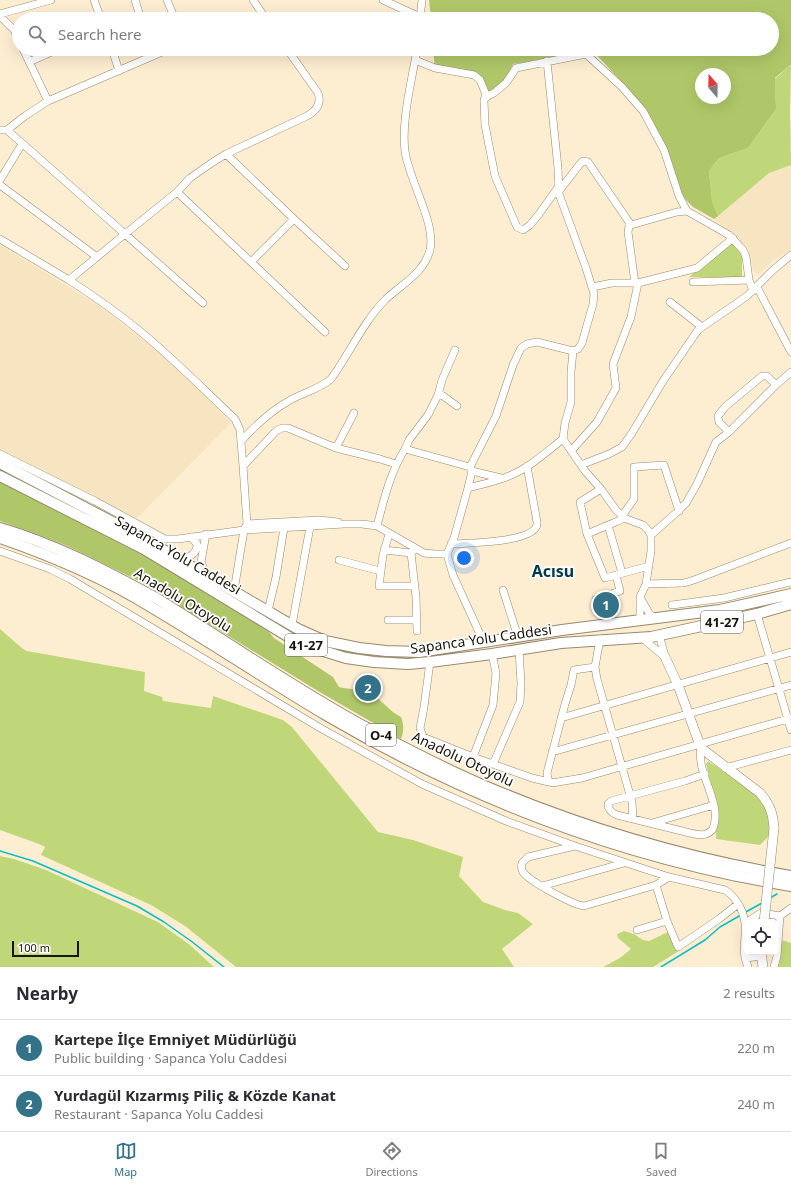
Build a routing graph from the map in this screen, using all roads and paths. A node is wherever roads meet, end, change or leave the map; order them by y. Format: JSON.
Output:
{"nodes":[{"id":1,"x":51,"y":0,"type":"edge"},
{"id":2,"x":94,"y":0,"type":"edge"},
{"id":3,"x":135,"y":0,"type":"edge"},
{"id":4,"x":167,"y":0,"type":"edge"},
{"id":5,"x":253,"y":0,"type":"edge"},
{"id":6,"x":383,"y":0,"type":"edge"},
{"id":7,"x":422,"y":0,"type":"edge"},
{"id":8,"x":98,"y":12,"type":"edge"},
{"id":9,"x":139,"y":12,"type":"edge"},
{"id":10,"x":172,"y":12,"type":"edge"},
{"id":11,"x":261,"y":12,"type":"edge"},
{"id":12,"x":408,"y":12,"type":"edge"},
{"id":13,"x":421,"y":12,"type":"edge"},
{"id":14,"x":0,"y":15,"type":"edge"},
{"id":15,"x":12,"y":28,"type":"edge"},
{"id":16,"x":26,"y":56,"type":"edge"},
{"id":17,"x":42,"y":56,"type":"edge"},
{"id":18,"x":114,"y":56,"type":"edge"},
{"id":19,"x":145,"y":56,"type":"edge"},
{"id":20,"x":292,"y":56,"type":"edge"},
{"id":21,"x":416,"y":56,"type":"edge"},
{"id":22,"x":575,"y":56,"type":"edge"},
{"id":23,"x":588,"y":56,"type":"edge"},
{"id":24,"x":415,"y":60,"type":"junction"},
{"id":25,"x":547,"y":61,"type":"junction"},
{"id":26,"x":29,"y":62,"type":"junction"},
{"id":27,"x":119,"y":71,"type":"junction"},
{"id":28,"x":487,"y":96,"type":"junction"},
{"id":29,"x":48,"y":101,"type":"junction"},
{"id":30,"x":3,"y":130,"type":"edge"},
{"id":31,"x":22,"y":144,"type":"junction"},
{"id":32,"x":226,"y":154,"type":"junction"},
{"id":33,"x":0,"y":180,"type":"edge"},
{"id":34,"x":0,"y":185,"type":"edge"},
{"id":35,"x":559,"y":188,"type":"junction"},
{"id":36,"x":177,"y":192,"type":"junction"},
{"id":37,"x":687,"y":211,"type":"junction"},
{"id":38,"x":294,"y":219,"type":"junction"},
{"id":39,"x":631,"y":225,"type":"junction"},
{"id":40,"x":125,"y":234,"type":"junction"},
{"id":41,"x":733,"y":238,"type":"junction"},
{"id":42,"x":0,"y":239,"type":"edge"},
{"id":43,"x":791,"y":256,"type":"edge"},
{"id":44,"x":97,"y":257,"type":"junction"},
{"id":45,"x":251,"y":262,"type":"junction"},
{"id":46,"x":345,"y":266,"type":"dead end"},
{"id":47,"x":69,"y":280,"type":"junction"},
{"id":48,"x":749,"y":280,"type":"junction"},
{"id":49,"x":693,"y":282,"type":"dead end"},
{"id":50,"x":636,"y":283,"type":"junction"},
{"id":51,"x":592,"y":287,"type":"junction"},
{"id":52,"x":755,"y":289,"type":"junction"},
{"id":53,"x":670,"y":302,"type":"dead end"},
{"id":54,"x":203,"y":303,"type":"dead end"},
{"id":55,"x":702,"y":327,"type":"junction"},
{"id":56,"x":325,"y":332,"type":"dead end"},
{"id":57,"x":455,"y":350,"type":"dead end"},
{"id":58,"x":573,"y":351,"type":"junction"},
{"id":59,"x":791,"y":352,"type":"edge"},
{"id":60,"x":791,"y":372,"type":"edge"},
{"id":61,"x":776,"y":385,"type":"junction"},
{"id":62,"x":439,"y":393,"type":"junction"},
{"id":63,"x":457,"y":406,"type":"dead end"},
{"id":64,"x":354,"y":413,"type":"dead end"},
{"id":65,"x":729,"y":432,"type":"junction"},
{"id":66,"x":564,"y":438,"type":"junction"},
{"id":67,"x":241,"y":441,"type":"junction"},
{"id":68,"x":336,"y":448,"type":"junction"},
{"id":69,"x":405,"y":449,"type":"junction"},
{"id":70,"x":571,"y":451,"type":"junction"},
{"id":71,"x":0,"y":454,"type":"edge"},
{"id":72,"x":0,"y":463,"type":"edge"},
{"id":73,"x":396,"y":464,"type":"junction"},
{"id":74,"x":581,"y":465,"type":"junction"},
{"id":75,"x":243,"y":466,"type":"junction"},
{"id":76,"x":527,"y":466,"type":"junction"},
{"id":77,"x":471,"y":469,"type":"junction"},
{"id":78,"x":0,"y":476,"type":"edge"},
{"id":79,"x":503,"y":479,"type":"junction"},
{"id":80,"x":468,"y":488,"type":"junction"},
{"id":81,"x":602,"y":490,"type":"junction"},
{"id":82,"x":678,"y":511,"type":"junction"},
{"id":83,"x":623,"y":517,"type":"junction"},
{"id":84,"x":344,"y":524,"type":"junction"},
{"id":85,"x":608,"y":525,"type":"junction"},
{"id":86,"x":310,"y":526,"type":"junction"},
{"id":87,"x":377,"y":526,"type":"junction"},
{"id":88,"x":245,"y":527,"type":"junction"},
{"id":89,"x":0,"y":528,"type":"edge"},
{"id":90,"x":284,"y":528,"type":"junction"},
{"id":91,"x":206,"y":534,"type":"junction"},
{"id":92,"x":389,"y":534,"type":"junction"},
{"id":93,"x":587,"y":534,"type":"junction"},
{"id":94,"x":650,"y":534,"type":"junction"},
{"id":95,"x":191,"y":537,"type":"junction"},
{"id":96,"x":0,"y":538,"type":"edge"},
{"id":97,"x":452,"y":544,"type":"junction"},
{"id":98,"x":791,"y":544,"type":"edge"},
{"id":99,"x":384,"y":550,"type":"junction"},
{"id":100,"x":0,"y":551,"type":"edge"},
{"id":101,"x":413,"y":551,"type":"junction"},
{"id":102,"x":446,"y":554,"type":"junction"},
{"id":103,"x":176,"y":558,"type":"junction"},
{"id":104,"x":339,"y":560,"type":"dead end"},
{"id":105,"x":649,"y":566,"type":"junction"},
{"id":106,"x":380,"y":570,"type":"junction"},
{"id":107,"x":619,"y":574,"type":"junction"},
{"id":108,"x":207,"y":576,"type":"junction"},
{"id":109,"x":791,"y":582,"type":"edge"},
{"id":110,"x":646,"y":584,"type":"junction"},
{"id":111,"x":415,"y":586,"type":"junction"},
{"id":112,"x":503,"y":590,"type":"dead end"},
{"id":113,"x":234,"y":591,"type":"junction"},
{"id":114,"x":791,"y":594,"type":"edge"},
{"id":115,"x":640,"y":597,"type":"junction"},
{"id":116,"x":596,"y":600,"type":"dead end"},
{"id":117,"x":791,"y":604,"type":"edge"},
{"id":118,"x":672,"y":605,"type":"dead end"},
{"id":119,"x":268,"y":611,"type":"junction"},
{"id":120,"x":757,"y":614,"type":"junction"},
{"id":121,"x":656,"y":619,"type":"junction"},
{"id":122,"x":388,"y":620,"type":"dead end"},
{"id":123,"x":417,"y":620,"type":"junction"},
{"id":124,"x":640,"y":621,"type":"junction"},
{"id":125,"x":292,"y":625,"type":"junction"},
{"id":126,"x":417,"y":631,"type":"dead end"},
{"id":127,"x":659,"y":635,"type":"junction"},
{"id":128,"x":518,"y":637,"type":"junction"},
{"id":129,"x":642,"y":638,"type":"junction"},
{"id":130,"x":600,"y":639,"type":"junction"},
{"id":131,"x":484,"y":643,"type":"junction"},
{"id":132,"x":519,"y":649,"type":"junction"},
{"id":133,"x":791,"y":652,"type":"edge"},
{"id":134,"x":492,"y":654,"type":"junction"},
{"id":135,"x":665,"y":657,"type":"junction"},
{"id":136,"x":771,"y":658,"type":"junction"},
{"id":137,"x":430,"y":662,"type":"junction"},
{"id":138,"x":595,"y":667,"type":"junction"},
{"id":139,"x":678,"y":685,"type":"junction"},
{"id":140,"x":791,"y":685,"type":"edge"},
{"id":141,"x":779,"y":688,"type":"junction"},
{"id":142,"x":604,"y":705,"type":"junction"},
{"id":143,"x":688,"y":714,"type":"junction"},
{"id":144,"x":561,"y":718,"type":"junction"},
{"id":145,"x":789,"y":718,"type":"edge"},
{"id":146,"x":791,"y":730,"type":"edge"},
{"id":147,"x":613,"y":735,"type":"junction"},
{"id":148,"x":700,"y":746,"type":"junction"},
{"id":149,"x":791,"y":750,"type":"edge"},
{"id":150,"x":552,"y":752,"type":"junction"},
{"id":151,"x":473,"y":757,"type":"junction"},
{"id":152,"x":493,"y":764,"type":"junction"},
{"id":153,"x":622,"y":766,"type":"junction"},
{"id":154,"x":725,"y":768,"type":"junction"},
{"id":155,"x":704,"y":774,"type":"junction"},
{"id":156,"x":549,"y":782,"type":"junction"},
{"id":157,"x":630,"y":796,"type":"junction"},
{"id":158,"x":714,"y":805,"type":"junction"},
{"id":159,"x":633,"y":819,"type":"junction"},
{"id":160,"x":651,"y":823,"type":"junction"},
{"id":161,"x":575,"y":846,"type":"junction"},
{"id":162,"x":624,"y":863,"type":"junction"},
{"id":163,"x":791,"y":876,"type":"edge"},
{"id":164,"x":669,"y":877,"type":"junction"},
{"id":165,"x":656,"y":885,"type":"junction"},
{"id":166,"x":542,"y":886,"type":"junction"},
{"id":167,"x":791,"y":886,"type":"edge"},
{"id":168,"x":739,"y":906,"type":"junction"},
{"id":169,"x":791,"y":908,"type":"edge"},
{"id":170,"x":780,"y":916,"type":"junction"},
{"id":171,"x":744,"y":919,"type":"edge"},
{"id":172,"x":750,"y":919,"type":"edge"},
{"id":173,"x":764,"y":919,"type":"edge"},
{"id":174,"x":667,"y":921,"type":"junction"},
{"id":175,"x":637,"y":930,"type":"dead end"},
{"id":176,"x":744,"y":955,"type":"edge"},
{"id":177,"x":758,"y":955,"type":"edge"},
{"id":178,"x":762,"y":955,"type":"edge"},
{"id":179,"x":745,"y":958,"type":"junction"},
{"id":180,"x":747,"y":967,"type":"edge"},
{"id":181,"x":763,"y":967,"type":"edge"},
{"id":182,"x":774,"y":967,"type":"edge"}],
"edges":[{"from":1,"to":14,"type":"street"},
{"from":2,"to":8,"type":"street"},
{"from":3,"to":9,"type":"street"},
{"from":4,"to":10,"type":"street"},
{"from":5,"to":11,"type":"street"},
{"from":6,"to":12,"type":"street"},
{"from":7,"to":13,"type":"street"},
{"from":14,"to":15,"type":"street"},
{"from":16,"to":26,"type":"street"},
{"from":17,"to":26,"type":"street"},
{"from":18,"to":27,"type":"street"},
{"from":19,"to":27,"type":"street"},
{"from":20,"to":32,"type":"street"},
{"from":21,"to":24,"type":"street"},
{"from":22,"to":25,"type":"street"},
{"from":23,"to":37,"type":"street"},
{"from":24,"to":28,"type":"street"},
{"from":24,"to":67,"type":"street"},
{"from":25,"to":28,"type":"street"},
{"from":25,"to":35,"type":"street"},
{"from":26,"to":29,"type":"street"},
{"from":27,"to":29,"type":"street"},
{"from":28,"to":35,"type":"street"},
{"from":29,"to":30,"type":"street"},
{"from":30,"to":31,"type":"street"},
{"from":31,"to":33,"type":"street"},
{"from":31,"to":40,"type":"street"},
{"from":32,"to":36,"type":"street"},
{"from":32,"to":38,"type":"street"},
{"from":34,"to":44,"type":"street"},
{"from":35,"to":39,"type":"street"},
{"from":35,"to":51,"type":"street"},
{"from":36,"to":40,"type":"street"},
{"from":36,"to":45,"type":"street"},
{"from":37,"to":39,"type":"street"},
{"from":37,"to":41,"type":"street"},
{"from":38,"to":45,"type":"street"},
{"from":38,"to":46,"type":"street"},
{"from":39,"to":50,"type":"street"},
{"from":40,"to":44,"type":"street"},
{"from":40,"to":54,"type":"street"},
{"from":41,"to":48,"type":"street"},
{"from":41,"to":50,"type":"street"},
{"from":42,"to":47,"type":"street"},
{"from":43,"to":52,"type":"street"},
{"from":44,"to":47,"type":"street"},
{"from":45,"to":56,"type":"street"},
{"from":47,"to":67,"type":"street"},
{"from":48,"to":49,"type":"street"},
{"from":48,"to":52,"type":"street"},
{"from":50,"to":51,"type":"street"},
{"from":50,"to":70,"type":"street"},
{"from":51,"to":58,"type":"street"},
{"from":52,"to":55,"type":"street"},
{"from":52,"to":59,"type":"street"},
{"from":53,"to":55,"type":"street"},
{"from":55,"to":74,"type":"street"},
{"from":57,"to":62,"type":"street"},
{"from":58,"to":66,"type":"street"},
{"from":58,"to":77,"type":"street"},
{"from":60,"to":61,"type":"street"},
{"from":61,"to":65,"type":"street"},
{"from":61,"to":65,"type":"street"},
{"from":62,"to":63,"type":"street"},
{"from":62,"to":69,"type":"street"},
{"from":64,"to":68,"type":"street"},
{"from":65,"to":82,"type":"street"},
{"from":66,"to":70,"type":"street"},
{"from":66,"to":76,"type":"street"},
{"from":67,"to":75,"type":"street"},
{"from":68,"to":73,"type":"street"},
{"from":68,"to":75,"type":"street"},
{"from":69,"to":73,"type":"street"},
{"from":69,"to":77,"type":"street"},
{"from":70,"to":74,"type":"street"},
{"from":71,"to":95,"type":"street"},
{"from":72,"to":103,"type":"highway","name":"Sapanca Yolu Caddesi"},
{"from":73,"to":87,"type":"street"},
{"from":74,"to":81,"type":"street"},
{"from":75,"to":88,"type":"street"},
{"from":76,"to":79,"type":"street"},
{"from":76,"to":97,"type":"street"},
{"from":77,"to":79,"type":"street"},
{"from":77,"to":80,"type":"street"},
{"from":78,"to":137,"type":"highway","name":"Sapanca Yolu Caddesi","number":"41-27"},
{"from":79,"to":80,"type":"street"},
{"from":80,"to":97,"type":"street"},
{"from":81,"to":83,"type":"street"},
{"from":81,"to":93,"type":"street"},
{"from":82,"to":83,"type":"street"},
{"from":82,"to":94,"type":"street"},
{"from":83,"to":85,"type":"street"},
{"from":83,"to":94,"type":"street"},
{"from":84,"to":86,"type":"street"},
{"from":84,"to":87,"type":"street"},
{"from":84,"to":88,"type":"street"},
{"from":85,"to":93,"type":"street"},
{"from":85,"to":107,"type":"street"},
{"from":86,"to":90,"type":"street"},
{"from":86,"to":125,"type":"street"},
{"from":87,"to":92,"type":"street"},
{"from":88,"to":90,"type":"street"},
{"from":88,"to":91,"type":"street"},
{"from":88,"to":113,"type":"street"},
{"from":89,"to":163,"type":"highway","name":"Anadolu Otoyolu","number":"O-4"},
{"from":90,"to":119,"type":"street"},
{"from":91,"to":95,"type":"street"},
{"from":91,"to":108,"type":"street"},
{"from":92,"to":99,"type":"street"},
{"from":92,"to":101,"type":"street"},
{"from":93,"to":107,"type":"street"},
{"from":94,"to":105,"type":"street"},
{"from":95,"to":103,"type":"street"},
{"from":96,"to":167,"type":"highway","name":"Anadolu Otoyolu","number":"O-4"},
{"from":97,"to":102,"type":"street"},
{"from":98,"to":110,"type":"street"},
{"from":99,"to":101,"type":"street"},
{"from":99,"to":106,"type":"street"},
{"from":100,"to":161,"type":"street"},
{"from":101,"to":102,"type":"street"},
{"from":101,"to":111,"type":"street"},
{"from":102,"to":131,"type":"street"},
{"from":103,"to":108,"type":"highway","name":"Sapanca Yolu Caddesi"},
{"from":104,"to":106,"type":"street"},
{"from":105,"to":107,"type":"street"},
{"from":105,"to":110,"type":"street"},
{"from":106,"to":111,"type":"street"},
{"from":107,"to":116,"type":"street"},
{"from":108,"to":113,"type":"highway","name":"Sapanca Yolu Caddesi"},
{"from":109,"to":118,"type":"street"},
{"from":110,"to":115,"type":"street"},
{"from":111,"to":123,"type":"street"},
{"from":112,"to":128,"type":"street"},
{"from":113,"to":119,"type":"highway","name":"Sapanca Yolu Caddesi"},
{"from":114,"to":121,"type":"highway","name":"Sapanca Yolu Caddesi"},
{"from":115,"to":121,"type":"street"},
{"from":115,"to":124,"type":"street"},
{"from":117,"to":120,"type":"highway","name":"Sapanca Yolu Caddesi","number":"41-27"},
{"from":119,"to":125,"type":"highway","name":"Sapanca Yolu Caddesi"},
{"from":120,"to":127,"type":"highway","name":"Sapanca Yolu Caddesi","number":"41-27"},
{"from":120,"to":136,"type":"street"},
{"from":121,"to":124,"type":"highway","name":"Sapanca Yolu Caddesi"},
{"from":121,"to":127,"type":"highway"},
{"from":122,"to":123,"type":"street"},
{"from":123,"to":126,"type":"street"},
{"from":124,"to":128,"type":"highway","name":"Sapanca Yolu Caddesi"},
{"from":124,"to":129,"type":"highway"},
{"from":125,"to":131,"type":"highway","name":"Sapanca Yolu Caddesi"},
{"from":127,"to":129,"type":"highway","name":"Sapanca Yolu Caddesi","number":"41-27"},
{"from":127,"to":135,"type":"street"},
{"from":128,"to":131,"type":"highway","name":"Sapanca Yolu Caddesi"},
{"from":129,"to":130,"type":"highway","name":"Sapanca Yolu Caddesi","number":"41-27"},
{"from":129,"to":135,"type":"street"},
{"from":130,"to":132,"type":"highway","name":"Sapanca Yolu Caddesi","number":"41-27"},
{"from":130,"to":138,"type":"street"},
{"from":132,"to":134,"type":"highway","name":"Sapanca Yolu Caddesi","number":"41-27"},
{"from":132,"to":152,"type":"street"},
{"from":133,"to":136,"type":"street"},
{"from":134,"to":137,"type":"highway","name":"Sapanca Yolu Caddesi","number":"41-27"},
{"from":134,"to":151,"type":"street"},
{"from":135,"to":139,"type":"main road"},
{"from":136,"to":139,"type":"street"},
{"from":136,"to":141,"type":"street"},
{"from":137,"to":151,"type":"street"},
{"from":138,"to":142,"type":"street"},
{"from":138,"to":144,"type":"street"},
{"from":139,"to":142,"type":"street"},
{"from":139,"to":143,"type":"main road"},
{"from":140,"to":141,"type":"street"},
{"from":141,"to":143,"type":"street"},
{"from":141,"to":145,"type":"street"},
{"from":142,"to":144,"type":"street"},
{"from":142,"to":147,"type":"street"},
{"from":143,"to":147,"type":"street"},
{"from":143,"to":148,"type":"main road"},
{"from":144,"to":150,"type":"street"},
{"from":145,"to":146,"type":"street"},
{"from":145,"to":148,"type":"street"},
{"from":147,"to":150,"type":"street"},
{"from":147,"to":153,"type":"street"},
{"from":148,"to":153,"type":"street"},
{"from":148,"to":154,"type":"main road"},
{"from":148,"to":155,"type":"street"},
{"from":149,"to":154,"type":"street"},
{"from":150,"to":156,"type":"street"},
{"from":151,"to":152,"type":"street"},
{"from":152,"to":156,"type":"street"},
{"from":153,"to":156,"type":"street"},
{"from":153,"to":157,"type":"street"},
{"from":154,"to":173,"type":"main road","bridge":true},
{"from":155,"to":157,"type":"street"},
{"from":155,"to":158,"type":"street"},
{"from":157,"to":159,"type":"street"},
{"from":157,"to":159,"type":"street"},
{"from":158,"to":160,"type":"street"},
{"from":158,"to":160,"type":"street"},
{"from":159,"to":160,"type":"street"},
{"from":161,"to":162,"type":"street"},
{"from":161,"to":166,"type":"street"},
{"from":162,"to":164,"type":"street"},
{"from":162,"to":166,"type":"street"},
{"from":164,"to":165,"type":"street"},
{"from":164,"to":168,"type":"street"},
{"from":165,"to":166,"type":"street"},
{"from":165,"to":174,"type":"street"},
{"from":168,"to":171,"type":"street"},
{"from":168,"to":174,"type":"street"},
{"from":169,"to":170,"type":"street"},
{"from":170,"to":172,"type":"street"},
{"from":170,"to":182,"type":"street"},
{"from":174,"to":175,"type":"street"},
{"from":176,"to":179,"type":"street"},
{"from":177,"to":179,"type":"street"},
{"from":178,"to":181,"type":"main road"},
{"from":179,"to":180,"type":"street"}]}
